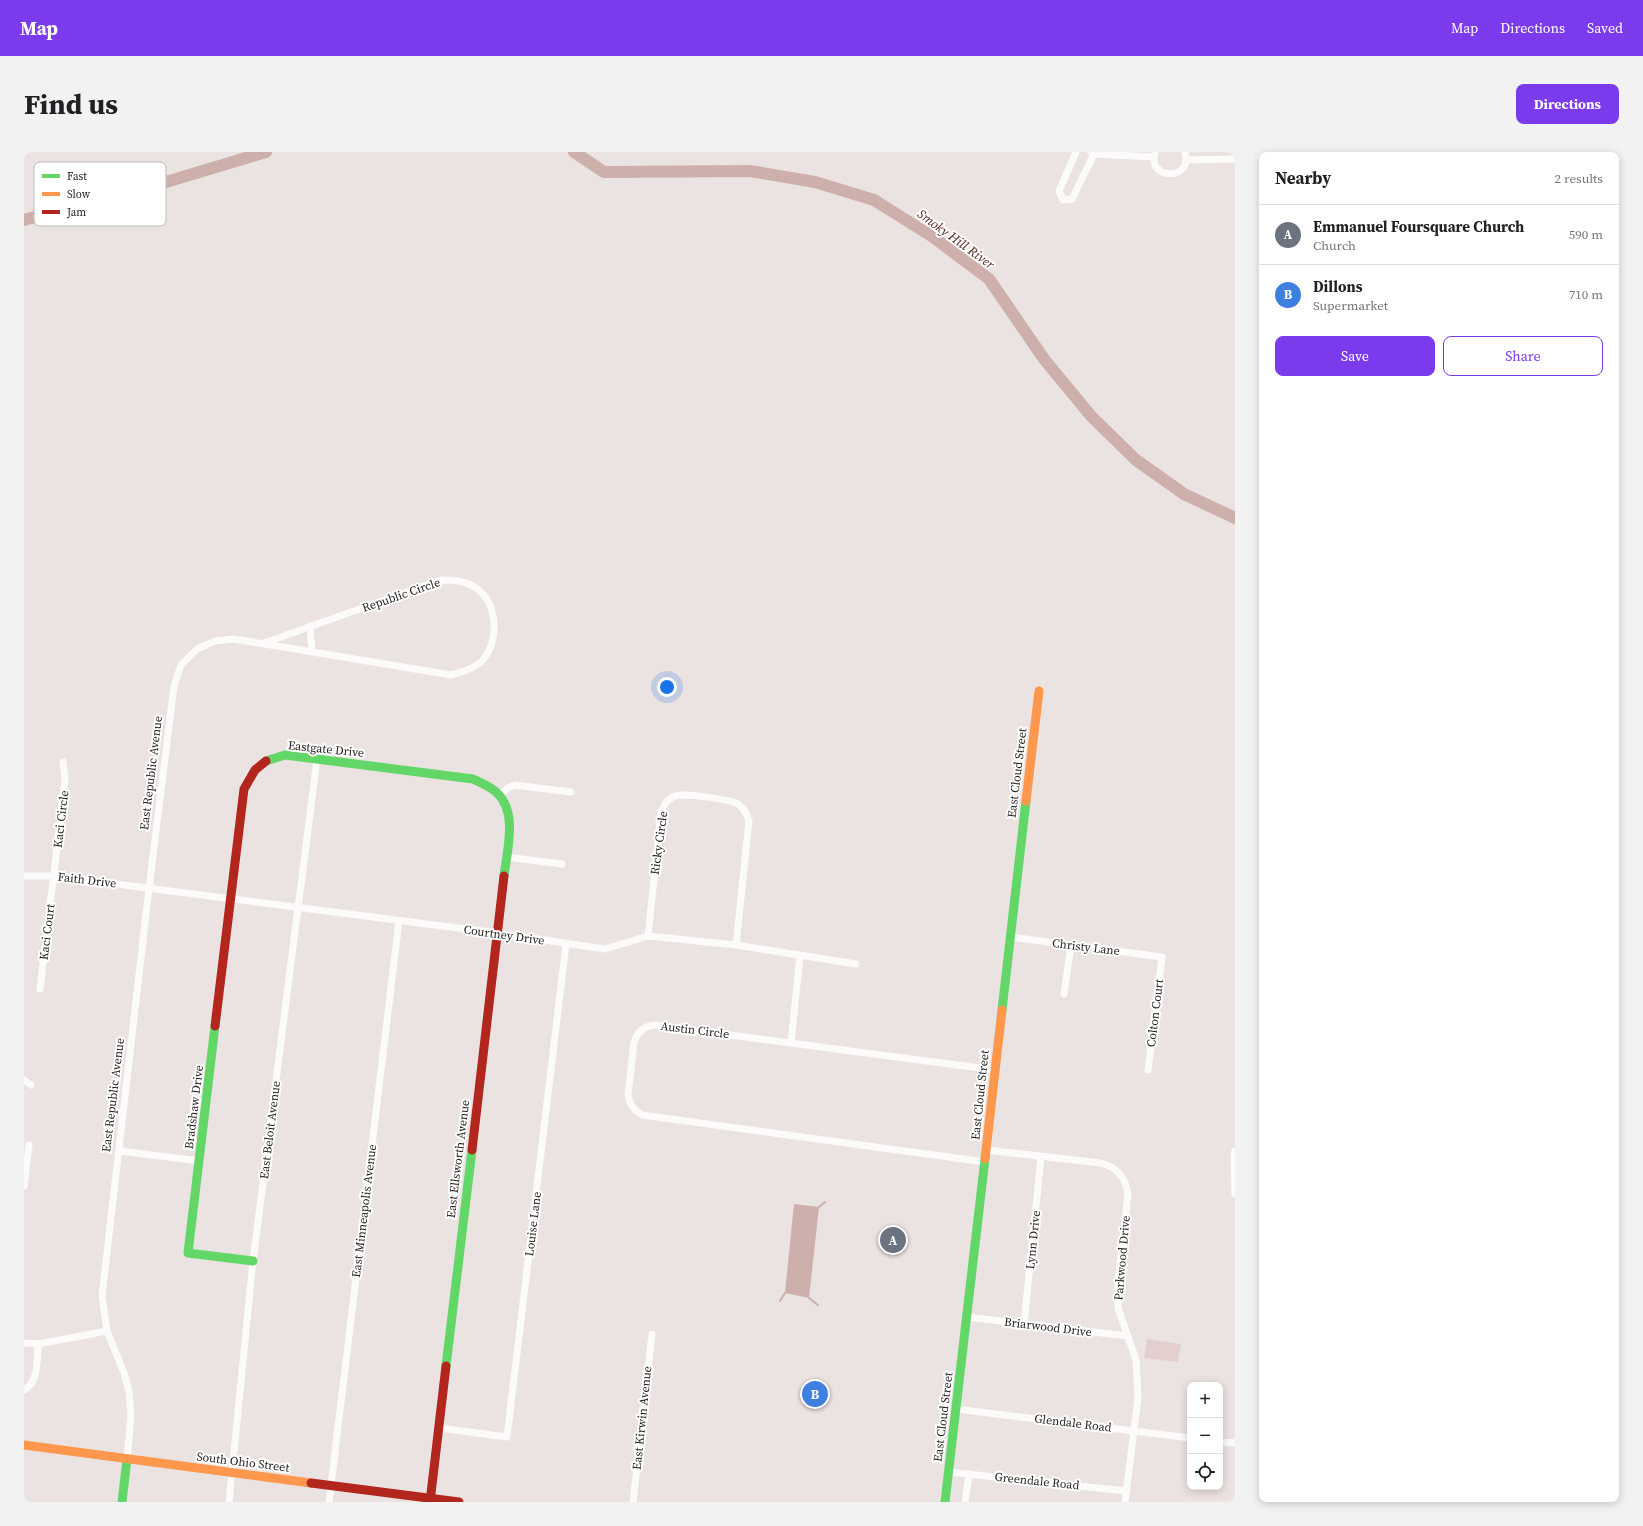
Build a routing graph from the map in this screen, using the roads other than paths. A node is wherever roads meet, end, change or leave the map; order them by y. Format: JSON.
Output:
{"nodes":[{"id":1,"x":1076,"y":152,"type":"edge"},
{"id":2,"x":1185,"y":152,"type":"edge"},
{"id":3,"x":1092,"y":153,"type":"edge"},
{"id":4,"x":1155,"y":155,"type":"edge"},
{"id":5,"x":1235,"y":159,"type":"edge"},
{"id":6,"x":1186,"y":160,"type":"junction"},
{"id":7,"x":310,"y":626,"type":"junction"},
{"id":8,"x":264,"y":643,"type":"junction"},
{"id":9,"x":312,"y":652,"type":"junction"},
{"id":10,"x":174,"y":686,"type":"joint"},
{"id":11,"x":1039,"y":691,"type":"dead end"},
{"id":12,"x":317,"y":759,"type":"junction"},
{"id":13,"x":63,"y":762,"type":"dead end"},
{"id":14,"x":571,"y":792,"type":"dead end"},
{"id":15,"x":500,"y":795,"type":"junction"},
{"id":16,"x":510,"y":819,"type":"joint"},
{"id":17,"x":506,"y":857,"type":"junction"},
{"id":18,"x":562,"y":864,"type":"dead end"},
{"id":19,"x":24,"y":876,"type":"edge"},
{"id":20,"x":54,"y":876,"type":"junction"},
{"id":21,"x":149,"y":888,"type":"junction"},
{"id":22,"x":231,"y":899,"type":"junction"},
{"id":23,"x":299,"y":908,"type":"junction"},
{"id":24,"x":399,"y":921,"type":"junction"},
{"id":25,"x":496,"y":933,"type":"junction"},
{"id":26,"x":648,"y":936,"type":"junction"},
{"id":27,"x":1010,"y":937,"type":"junction"},
{"id":28,"x":566,"y":944,"type":"junction"},
{"id":29,"x":736,"y":945,"type":"junction"},
{"id":30,"x":1071,"y":945,"type":"junction"},
{"id":31,"x":800,"y":955,"type":"junction"},
{"id":32,"x":1162,"y":957,"type":"joint"},
{"id":33,"x":856,"y":964,"type":"dead end"},
{"id":34,"x":40,"y":989,"type":"dead end"},
{"id":35,"x":1064,"y":994,"type":"dead end"},
{"id":36,"x":791,"y":1043,"type":"junction"},
{"id":37,"x":995,"y":1070,"type":"junction"},
{"id":38,"x":1148,"y":1070,"type":"dead end"},
{"id":39,"x":24,"y":1080,"type":"edge"},
{"id":40,"x":31,"y":1085,"type":"dead end"},
{"id":41,"x":29,"y":1145,"type":"dead end"},
{"id":42,"x":986,"y":1150,"type":"junction"},
{"id":43,"x":118,"y":1151,"type":"junction"},
{"id":44,"x":1235,"y":1151,"type":"edge"},
{"id":45,"x":1041,"y":1157,"type":"junction"},
{"id":46,"x":200,"y":1161,"type":"junction"},
{"id":47,"x":985,"y":1162,"type":"junction"},
{"id":48,"x":24,"y":1186,"type":"edge"},
{"id":49,"x":1235,"y":1194,"type":"edge"},
{"id":50,"x":253,"y":1261,"type":"junction"},
{"id":51,"x":967,"y":1317,"type":"junction"},
{"id":52,"x":1024,"y":1324,"type":"junction"},
{"id":53,"x":107,"y":1331,"type":"junction"},
{"id":54,"x":652,"y":1334,"type":"dead end"},
{"id":55,"x":1128,"y":1336,"type":"junction"},
{"id":56,"x":24,"y":1343,"type":"edge"},
{"id":57,"x":38,"y":1344,"type":"junction"},
{"id":58,"x":24,"y":1390,"type":"edge"},
{"id":59,"x":956,"y":1409,"type":"junction"},
{"id":60,"x":439,"y":1428,"type":"junction"},
{"id":61,"x":1134,"y":1431,"type":"junction"},
{"id":62,"x":1187,"y":1438,"type":"edge"},
{"id":63,"x":1223,"y":1442,"type":"edge"},
{"id":64,"x":1235,"y":1443,"type":"edge"},
{"id":65,"x":24,"y":1445,"type":"edge"},
{"id":66,"x":127,"y":1459,"type":"junction"},
{"id":67,"x":233,"y":1472,"type":"junction"},
{"id":68,"x":949,"y":1472,"type":"junction"},
{"id":69,"x":969,"y":1474,"type":"junction"},
{"id":70,"x":332,"y":1485,"type":"junction"},
{"id":71,"x":1126,"y":1491,"type":"junction"},
{"id":72,"x":430,"y":1500,"type":"edge"},
{"id":73,"x":122,"y":1502,"type":"edge"},
{"id":74,"x":229,"y":1502,"type":"edge"},
{"id":75,"x":329,"y":1502,"type":"edge"},
{"id":76,"x":459,"y":1502,"type":"edge"},
{"id":77,"x":633,"y":1502,"type":"edge"},
{"id":78,"x":945,"y":1502,"type":"edge"},
{"id":79,"x":965,"y":1502,"type":"edge"},
{"id":80,"x":1125,"y":1502,"type":"edge"}],
"edges":[{"from":1,"to":3,"type":"street"},
{"from":2,"to":6,"type":"street"},
{"from":3,"to":4,"type":"street"},
{"from":4,"to":6,"type":"street"},
{"from":5,"to":6,"type":"street"},
{"from":7,"to":8,"type":"street","name":"Republic Circle"},
{"from":7,"to":9,"type":"street"},
{"from":7,"to":9,"type":"street","name":"Republic Circle"},
{"from":8,"to":9,"type":"street","name":"Republic Circle"},
{"from":8,"to":10,"type":"street","name":"Republic Circle"},
{"from":10,"to":21,"type":"street","name":"East Republic Avenue"},
{"from":11,"to":27,"type":"street","name":"East Cloud Street"},
{"from":12,"to":15,"type":"street","name":"Eastgate Drive"},
{"from":12,"to":22,"type":"street","name":"Eastgate Drive"},
{"from":12,"to":23,"type":"street","name":"East Beloit Avenue"},
{"from":13,"to":20,"type":"street","name":"Kaci Circle"},
{"from":14,"to":15,"type":"street"},
{"from":15,"to":16,"type":"street","name":"Eastgate Drive"},
{"from":16,"to":17,"type":"street","name":"East Ellsworth Avenue"},
{"from":17,"to":18,"type":"street"},
{"from":17,"to":25,"type":"street","name":"East Ellsworth Avenue"},
{"from":19,"to":20,"type":"street","name":"Faith Drive"},
{"from":20,"to":21,"type":"street","name":"Faith Drive"},
{"from":20,"to":34,"type":"street","name":"Kaci Court"},
{"from":21,"to":22,"type":"street","name":"Courtney Drive"},
{"from":21,"to":43,"type":"street","name":"East Republic Avenue"},
{"from":22,"to":23,"type":"street","name":"Courtney Drive"},
{"from":22,"to":46,"type":"street","name":"Bradshaw Drive"},
{"from":23,"to":24,"type":"street","name":"Courtney Drive"},
{"from":23,"to":50,"type":"street","name":"East Beloit Avenue"},
{"from":24,"to":25,"type":"street","name":"Courtney Drive"},
{"from":24,"to":70,"type":"street","name":"East Minneapolis Avenue"},
{"from":25,"to":28,"type":"street","name":"Courtney Drive"},
{"from":25,"to":60,"type":"street","name":"East Ellsworth Avenue"},
{"from":26,"to":28,"type":"street","name":"Courtney Drive"},
{"from":26,"to":29,"type":"street","name":"Courtney Drive"},
{"from":26,"to":29,"type":"street","name":"Ricky Circle"},
{"from":27,"to":30,"type":"street","name":"Christy Lane"},
{"from":27,"to":37,"type":"street","name":"East Cloud Street"},
{"from":28,"to":60,"type":"street","name":"Louise Lane"},
{"from":29,"to":31,"type":"street","name":"Courtney Drive"},
{"from":30,"to":32,"type":"street","name":"Christy Lane"},
{"from":30,"to":35,"type":"street"},
{"from":31,"to":33,"type":"street","name":"Courtney Drive"},
{"from":31,"to":36,"type":"street"},
{"from":32,"to":38,"type":"street","name":"Colton Court"},
{"from":36,"to":37,"type":"street","name":"Austin Circle"},
{"from":36,"to":47,"type":"street","name":"Austin Circle"},
{"from":37,"to":42,"type":"street","name":"East Cloud Street"},
{"from":39,"to":40,"type":"street"},
{"from":41,"to":48,"type":"street"},
{"from":42,"to":45,"type":"street","name":"Parkwood Drive"},
{"from":42,"to":47,"type":"street","name":"East Cloud Street"},
{"from":43,"to":46,"type":"street"},
{"from":43,"to":53,"type":"street","name":"East Republic Avenue"},
{"from":44,"to":49,"type":"street"},
{"from":45,"to":52,"type":"street","name":"Lynn Drive"},
{"from":45,"to":55,"type":"street","name":"Parkwood Drive"},
{"from":46,"to":50,"type":"street","name":"Bradshaw Drive"},
{"from":47,"to":51,"type":"street","name":"East Cloud Street"},
{"from":50,"to":67,"type":"street","name":"East Beloit Avenue"},
{"from":51,"to":52,"type":"street","name":"Briarwood Drive"},
{"from":51,"to":59,"type":"street","name":"East Cloud Street"},
{"from":52,"to":55,"type":"street","name":"Briarwood Drive"},
{"from":53,"to":57,"type":"street"},
{"from":53,"to":66,"type":"street","name":"East Republic Avenue"},
{"from":54,"to":77,"type":"street","name":"East Kirwin Avenue"},
{"from":55,"to":61,"type":"street","name":"Parkwood Drive"},
{"from":56,"to":57,"type":"street"},
{"from":57,"to":58,"type":"street"},
{"from":59,"to":61,"type":"street","name":"Glendale Road"},
{"from":59,"to":68,"type":"street","name":"East Cloud Street"},
{"from":60,"to":72,"type":"street","name":"East Ellsworth Avenue"},
{"from":61,"to":62,"type":"street","name":"Glendale Road"},
{"from":61,"to":71,"type":"street","name":"Parkwood Drive"},
{"from":63,"to":64,"type":"street"},
{"from":65,"to":66,"type":"street","name":"South Ohio Street"},
{"from":66,"to":67,"type":"street","name":"South Ohio Street"},
{"from":66,"to":73,"type":"street","name":"East Republic Avenue"},
{"from":67,"to":70,"type":"street","name":"South Ohio Street"},
{"from":67,"to":74,"type":"street","name":"East Beloit Avenue"},
{"from":68,"to":69,"type":"street","name":"Greendale Road"},
{"from":68,"to":78,"type":"street","name":"East Cloud Street"},
{"from":69,"to":71,"type":"street","name":"Greendale Road"},
{"from":69,"to":79,"type":"street"},
{"from":70,"to":72,"type":"street","name":"South Ohio Street"},
{"from":70,"to":75,"type":"street","name":"East Minneapolis Avenue"},
{"from":71,"to":80,"type":"street","name":"Parkwood Drive"},
{"from":72,"to":76,"type":"street","name":"South Ohio Street"}]}
